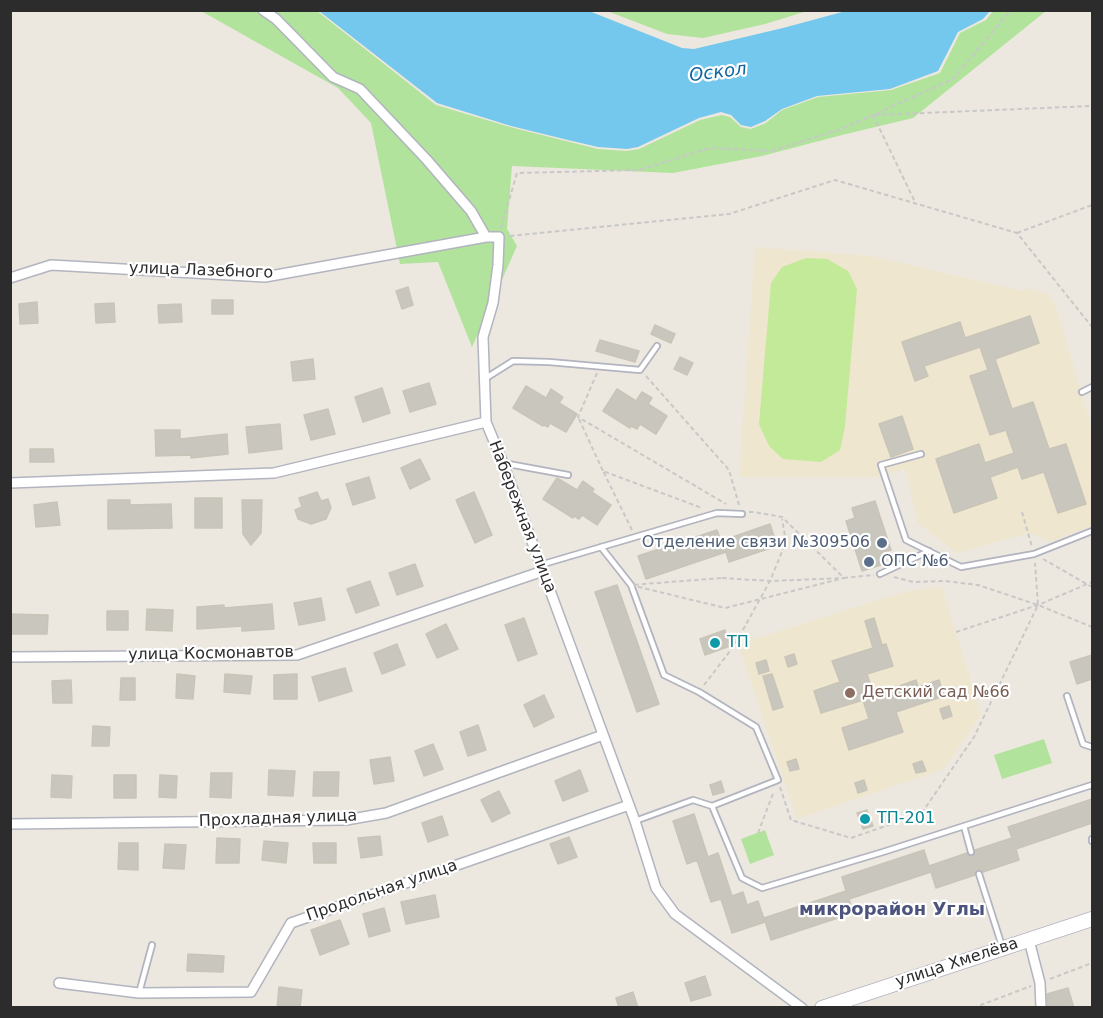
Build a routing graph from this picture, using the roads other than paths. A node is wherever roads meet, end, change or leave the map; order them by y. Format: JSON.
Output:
{"nodes":[{"id":1,"x":263,"y":10,"type":"edge"},
{"id":2,"x":486,"y":237,"type":"junction"},
{"id":3,"x":10,"y":278,"type":"edge"},
{"id":4,"x":657,"y":346,"type":"dead end"},
{"id":5,"x":483,"y":379,"type":"junction"},
{"id":6,"x":1092,"y":387,"type":"edge"},
{"id":7,"x":1082,"y":392,"type":"dead end"},
{"id":8,"x":486,"y":422,"type":"junction"},
{"id":9,"x":921,"y":454,"type":"dead end"},
{"id":10,"x":503,"y":463,"type":"junction"},
{"id":11,"x":568,"y":475,"type":"dead end"},
{"id":12,"x":10,"y":483,"type":"edge"},
{"id":13,"x":742,"y":513,"type":"road end"},
{"id":14,"x":1092,"y":531,"type":"edge"},
{"id":15,"x":601,"y":547,"type":"junction"},
{"id":16,"x":928,"y":551,"type":"junction"},
{"id":17,"x":541,"y":568,"type":"junction"},
{"id":18,"x":880,"y":574,"type":"road end"},
{"id":19,"x":10,"y":657,"type":"edge"},
{"id":20,"x":1067,"y":696,"type":"dead end"},
{"id":21,"x":603,"y":735,"type":"junction"},
{"id":22,"x":771,"y":744,"type":"dead end"},
{"id":23,"x":764,"y":745,"type":"junction"},
{"id":24,"x":1092,"y":747,"type":"edge"},
{"id":25,"x":1092,"y":785,"type":"edge"},
{"id":26,"x":629,"y":805,"type":"junction"},
{"id":27,"x":712,"y":806,"type":"junction"},
{"id":28,"x":635,"y":821,"type":"junction"},
{"id":29,"x":10,"y":824,"type":"edge"},
{"id":30,"x":963,"y":826,"type":"junction"},
{"id":31,"x":972,"y":852,"type":"dead end"},
{"id":32,"x":979,"y":874,"type":"dead end"},
{"id":33,"x":1092,"y":919,"type":"edge"},
{"id":34,"x":1029,"y":940,"type":"junction"},
{"id":35,"x":152,"y":945,"type":"dead end"},
{"id":36,"x":1003,"y":949,"type":"junction"},
{"id":37,"x":59,"y":983,"type":"dead end"},
{"id":38,"x":139,"y":993,"type":"junction"},
{"id":39,"x":802,"y":1008,"type":"edge"},
{"id":40,"x":822,"y":1008,"type":"edge"},
{"id":41,"x":1041,"y":1008,"type":"edge"}],
"edges":[{"from":1,"to":2,"type":"street"},
{"from":2,"to":3,"type":"street","name":"улица Лазебного"},
{"from":2,"to":5,"type":"street","name":"улица Лазебного"},
{"from":4,"to":5,"type":"lane"},
{"from":5,"to":8,"type":"street"},
{"from":6,"to":7,"type":"lane"},
{"from":8,"to":10,"type":"street","name":"Набережная улица"},
{"from":8,"to":12,"type":"street","name":"Набережная улица"},
{"from":9,"to":16,"type":"lane"},
{"from":10,"to":11,"type":"lane"},
{"from":10,"to":17,"type":"street","name":"Набережная улица"},
{"from":13,"to":15,"type":"lane"},
{"from":14,"to":16,"type":"lane"},
{"from":15,"to":17,"type":"lane"},
{"from":15,"to":23,"type":"lane"},
{"from":16,"to":18,"type":"lane"},
{"from":17,"to":19,"type":"street","name":"улица Космонавтов"},
{"from":17,"to":21,"type":"street","name":"Набережная улица"},
{"from":20,"to":24,"type":"lane"},
{"from":21,"to":26,"type":"street","name":"Набережная улица"},
{"from":21,"to":29,"type":"street","name":"Прохладная улица"},
{"from":22,"to":23,"type":"lane"},
{"from":23,"to":27,"type":"lane"},
{"from":25,"to":30,"type":"lane"},
{"from":26,"to":28,"type":"street","name":"Набережная улица"},
{"from":26,"to":38,"type":"street","name":"Продольная улица"},
{"from":27,"to":28,"type":"lane"},
{"from":27,"to":30,"type":"lane"},
{"from":28,"to":39,"type":"street","name":"Набережная улица"},
{"from":30,"to":31,"type":"lane"},
{"from":32,"to":36,"type":"lane"},
{"from":33,"to":34,"type":"main road","name":"улица Хмелёва"},
{"from":34,"to":36,"type":"main road","name":"улица Хмелёва"},
{"from":34,"to":41,"type":"street"},
{"from":35,"to":38,"type":"lane"},
{"from":36,"to":40,"type":"main road","name":"улица Хмелёва"},
{"from":37,"to":38,"type":"street","name":"Продольная улица"}]}
